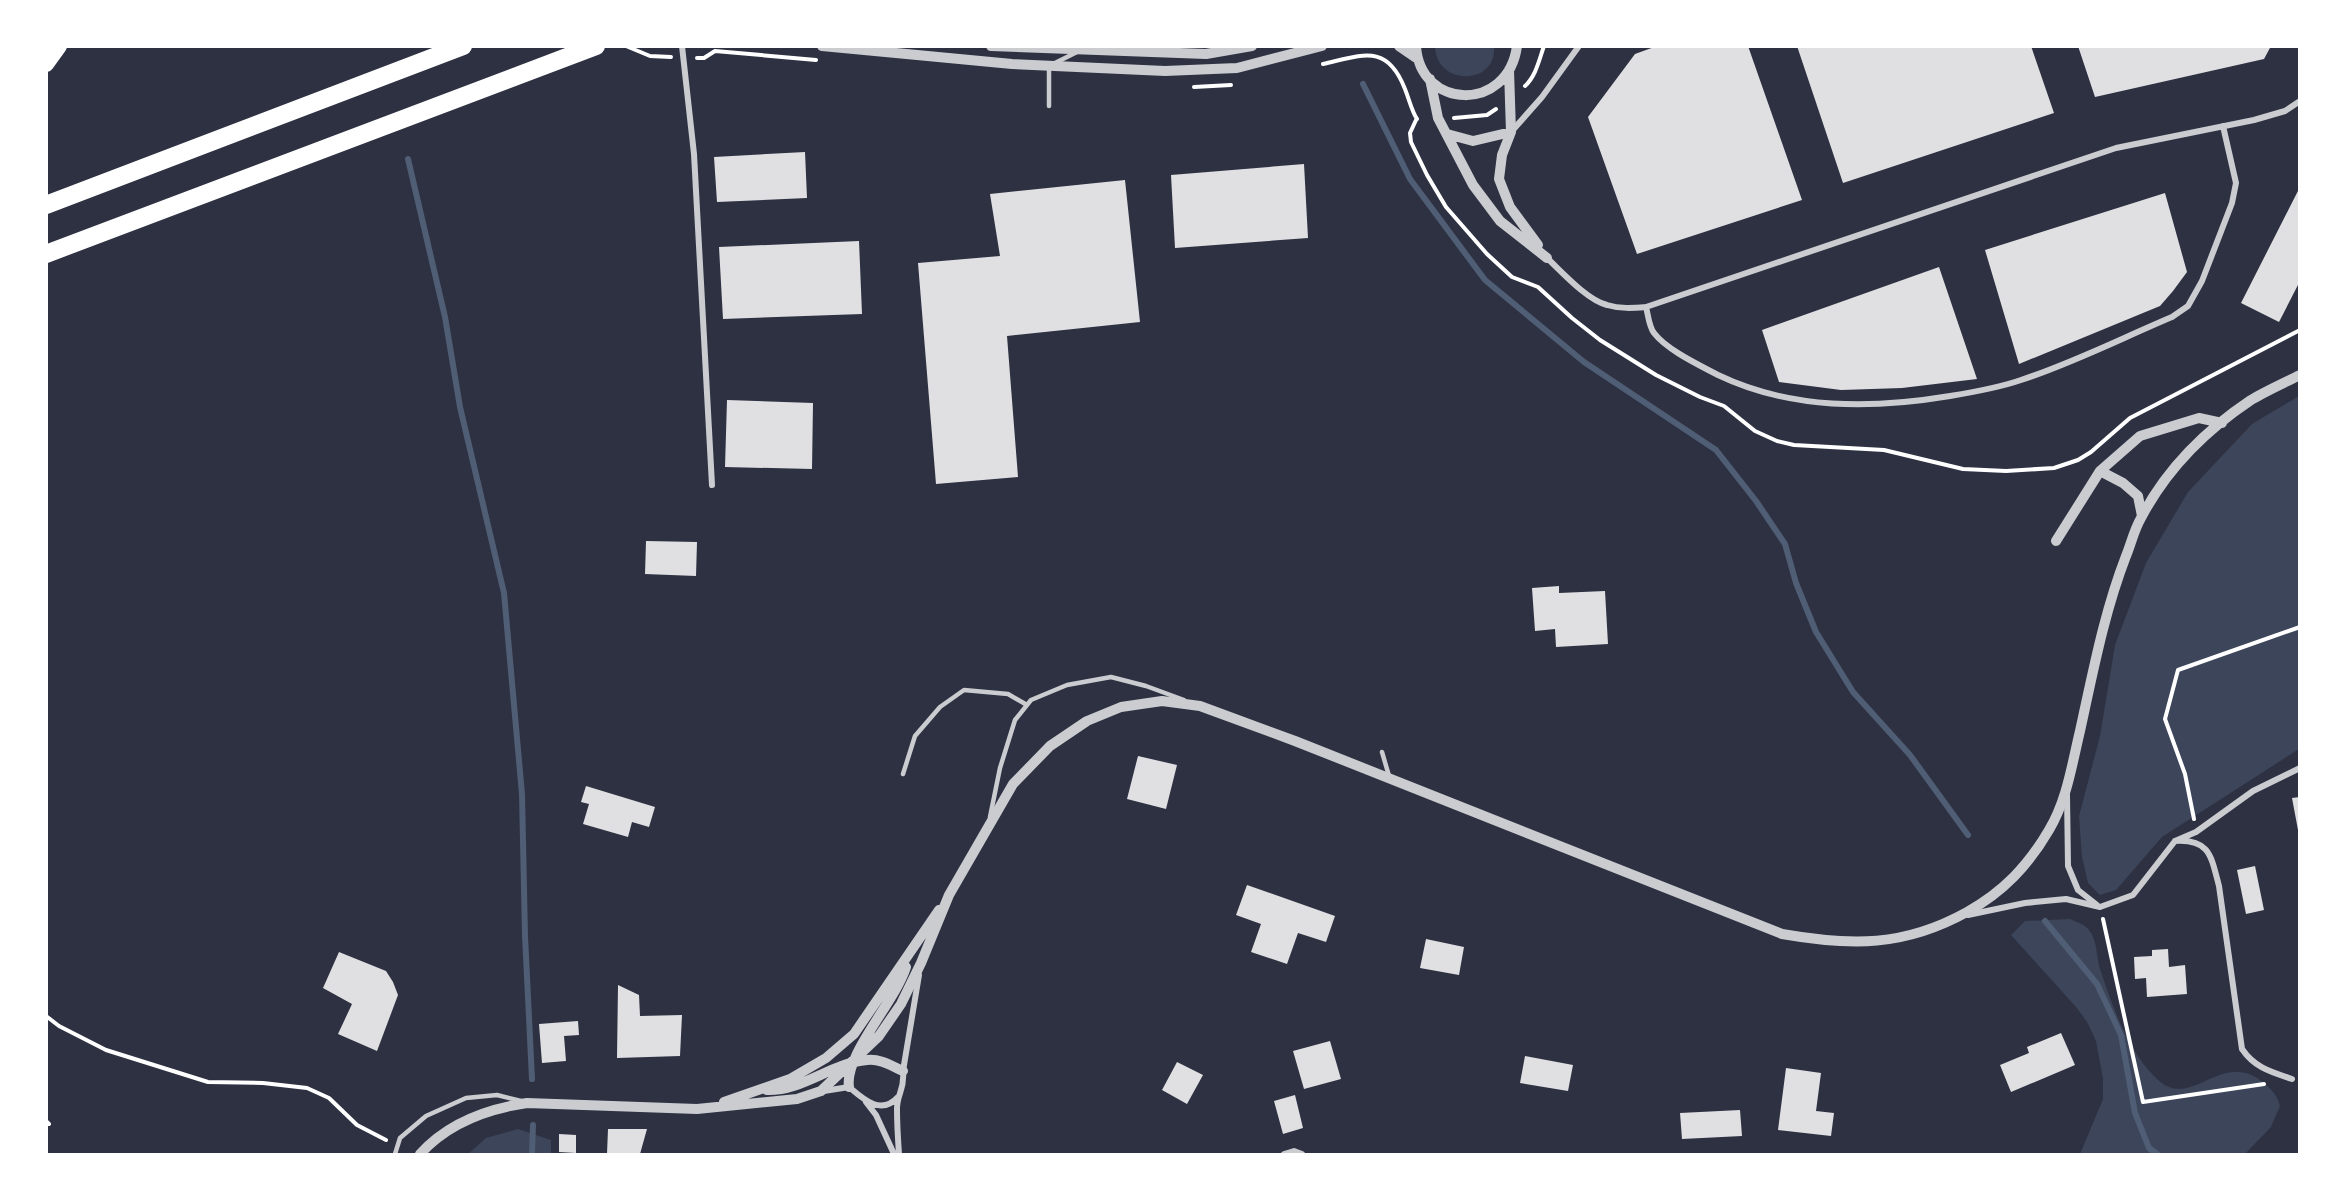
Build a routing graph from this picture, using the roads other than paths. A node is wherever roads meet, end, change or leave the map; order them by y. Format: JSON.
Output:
{"nodes":[{"id":1,"x":464,"y":46,"type":"edge"},
{"id":2,"x":596,"y":46,"type":"edge"},
{"id":3,"x":682,"y":46,"type":"edge"},
{"id":4,"x":822,"y":46,"type":"edge"},
{"id":5,"x":991,"y":46,"type":"edge"},
{"id":6,"x":1252,"y":46,"type":"edge"},
{"id":7,"x":1322,"y":46,"type":"edge"},
{"id":8,"x":1399,"y":46,"type":"edge"},
{"id":9,"x":1416,"y":46,"type":"edge"},
{"id":10,"x":1517,"y":46,"type":"edge"},
{"id":11,"x":1522,"y":46,"type":"edge"},
{"id":12,"x":1579,"y":46,"type":"edge"},
{"id":13,"x":1079,"y":51,"type":"junction"},
{"id":14,"x":1418,"y":59,"type":"junction"},
{"id":15,"x":1049,"y":66,"type":"junction"},
{"id":16,"x":1512,"y":66,"type":"junction"},
{"id":17,"x":1430,"y":79,"type":"junction"},
{"id":18,"x":2300,"y":101,"type":"edge"},
{"id":19,"x":1049,"y":106,"type":"dead end"},
{"id":20,"x":2223,"y":126,"type":"junction"},
{"id":21,"x":1511,"y":132,"type":"junction"},
{"id":22,"x":1447,"y":134,"type":"junction"},
{"id":23,"x":46,"y":205,"type":"edge"},
{"id":24,"x":46,"y":254,"type":"edge"},
{"id":25,"x":1547,"y":258,"type":"junction"},
{"id":26,"x":1646,"y":307,"type":"junction"},
{"id":27,"x":2300,"y":375,"type":"edge"},
{"id":28,"x":2222,"y":423,"type":"junction"},
{"id":29,"x":2100,"y":471,"type":"junction"},
{"id":30,"x":712,"y":485,"type":"dead end"},
{"id":31,"x":2142,"y":516,"type":"junction"},
{"id":32,"x":2056,"y":541,"type":"dead end"},
{"id":33,"x":1027,"y":705,"type":"junction"},
{"id":34,"x":1200,"y":706,"type":"junction"},
{"id":35,"x":1382,"y":752,"type":"dead end"},
{"id":36,"x":2300,"y":768,"type":"edge"},
{"id":37,"x":903,"y":774,"type":"dead end"},
{"id":38,"x":1389,"y":778,"type":"junction"},
{"id":39,"x":2067,"y":787,"type":"junction"},
{"id":40,"x":987,"y":828,"type":"junction"},
{"id":41,"x":2175,"y":841,"type":"junction"},
{"id":42,"x":949,"y":895,"type":"junction"},
{"id":43,"x":2100,"y":907,"type":"junction"},
{"id":44,"x":1957,"y":918,"type":"junction"},
{"id":45,"x":909,"y":952,"type":"junction"},
{"id":46,"x":921,"y":963,"type":"junction"},
{"id":47,"x":852,"y":1063,"type":"junction"},
{"id":48,"x":903,"y":1071,"type":"junction"},
{"id":49,"x":2292,"y":1080,"type":"road end"},
{"id":50,"x":849,"y":1087,"type":"junction"},
{"id":51,"x":762,"y":1090,"type":"junction"},
{"id":52,"x":821,"y":1091,"type":"junction"},
{"id":53,"x":899,"y":1096,"type":"junction"},
{"id":54,"x":866,"y":1101,"type":"junction"},
{"id":55,"x":527,"y":1103,"type":"junction"},
{"id":56,"x":697,"y":1109,"type":"junction"},
{"id":57,"x":395,"y":1155,"type":"edge"},
{"id":58,"x":420,"y":1155,"type":"edge"},
{"id":59,"x":894,"y":1155,"type":"edge"},
{"id":60,"x":899,"y":1155,"type":"edge"},
{"id":61,"x":1284,"y":1155,"type":"edge"},
{"id":62,"x":1302,"y":1155,"type":"edge"}],
"edges":[{"from":1,"to":23,"type":"highway"},
{"from":2,"to":24,"type":"highway"},
{"from":3,"to":30,"type":"street"},
{"from":4,"to":15,"type":"street"},
{"from":5,"to":13,"type":"street"},
{"from":6,"to":13,"type":"street"},
{"from":7,"to":15,"type":"street"},
{"from":8,"to":14,"type":"street"},
{"from":9,"to":14,"type":"street"},
{"from":10,"to":16,"type":"street"},
{"from":11,"to":16,"type":"street"},
{"from":12,"to":21,"type":"street"},
{"from":13,"to":15,"type":"lane"},
{"from":14,"to":17,"type":"street"},
{"from":15,"to":19,"type":"lane"},
{"from":16,"to":17,"type":"street"},
{"from":16,"to":21,"type":"street"},
{"from":17,"to":22,"type":"street"},
{"from":18,"to":20,"type":"street"},
{"from":20,"to":26,"type":"street"},
{"from":20,"to":26,"type":"street"},
{"from":21,"to":22,"type":"street"},
{"from":21,"to":25,"type":"street"},
{"from":22,"to":25,"type":"street"},
{"from":25,"to":26,"type":"street"},
{"from":27,"to":28,"type":"street"},
{"from":28,"to":29,"type":"street"},
{"from":28,"to":31,"type":"street"},
{"from":29,"to":31,"type":"street"},
{"from":29,"to":32,"type":"street"},
{"from":31,"to":39,"type":"street"},
{"from":33,"to":34,"type":"lane"},
{"from":33,"to":37,"type":"lane"},
{"from":33,"to":40,"type":"lane"},
{"from":34,"to":38,"type":"street"},
{"from":34,"to":40,"type":"street"},
{"from":35,"to":38,"type":"lane"},
{"from":36,"to":41,"type":"street"},
{"from":38,"to":44,"type":"street"},
{"from":39,"to":43,"type":"street"},
{"from":39,"to":44,"type":"street"},
{"from":40,"to":42,"type":"street"},
{"from":41,"to":43,"type":"street"},
{"from":41,"to":49,"type":"street"},
{"from":42,"to":45,"type":"street"},
{"from":42,"to":46,"type":"street"},
{"from":43,"to":44,"type":"street"},
{"from":45,"to":47,"type":"street"},
{"from":45,"to":51,"type":"street"},
{"from":46,"to":47,"type":"street"},
{"from":46,"to":48,"type":"street"},
{"from":47,"to":48,"type":"street"},
{"from":47,"to":50,"type":"street"},
{"from":47,"to":51,"type":"street"},
{"from":47,"to":52,"type":"street"},
{"from":48,"to":53,"type":"street"},
{"from":50,"to":52,"type":"street"},
{"from":50,"to":54,"type":"street"},
{"from":51,"to":56,"type":"street"},
{"from":52,"to":56,"type":"street"},
{"from":53,"to":54,"type":"street"},
{"from":53,"to":60,"type":"street"},
{"from":54,"to":59,"type":"street"},
{"from":55,"to":56,"type":"street"},
{"from":55,"to":57,"type":"lane"},
{"from":55,"to":58,"type":"street"},
{"from":61,"to":62,"type":"street"}]}
